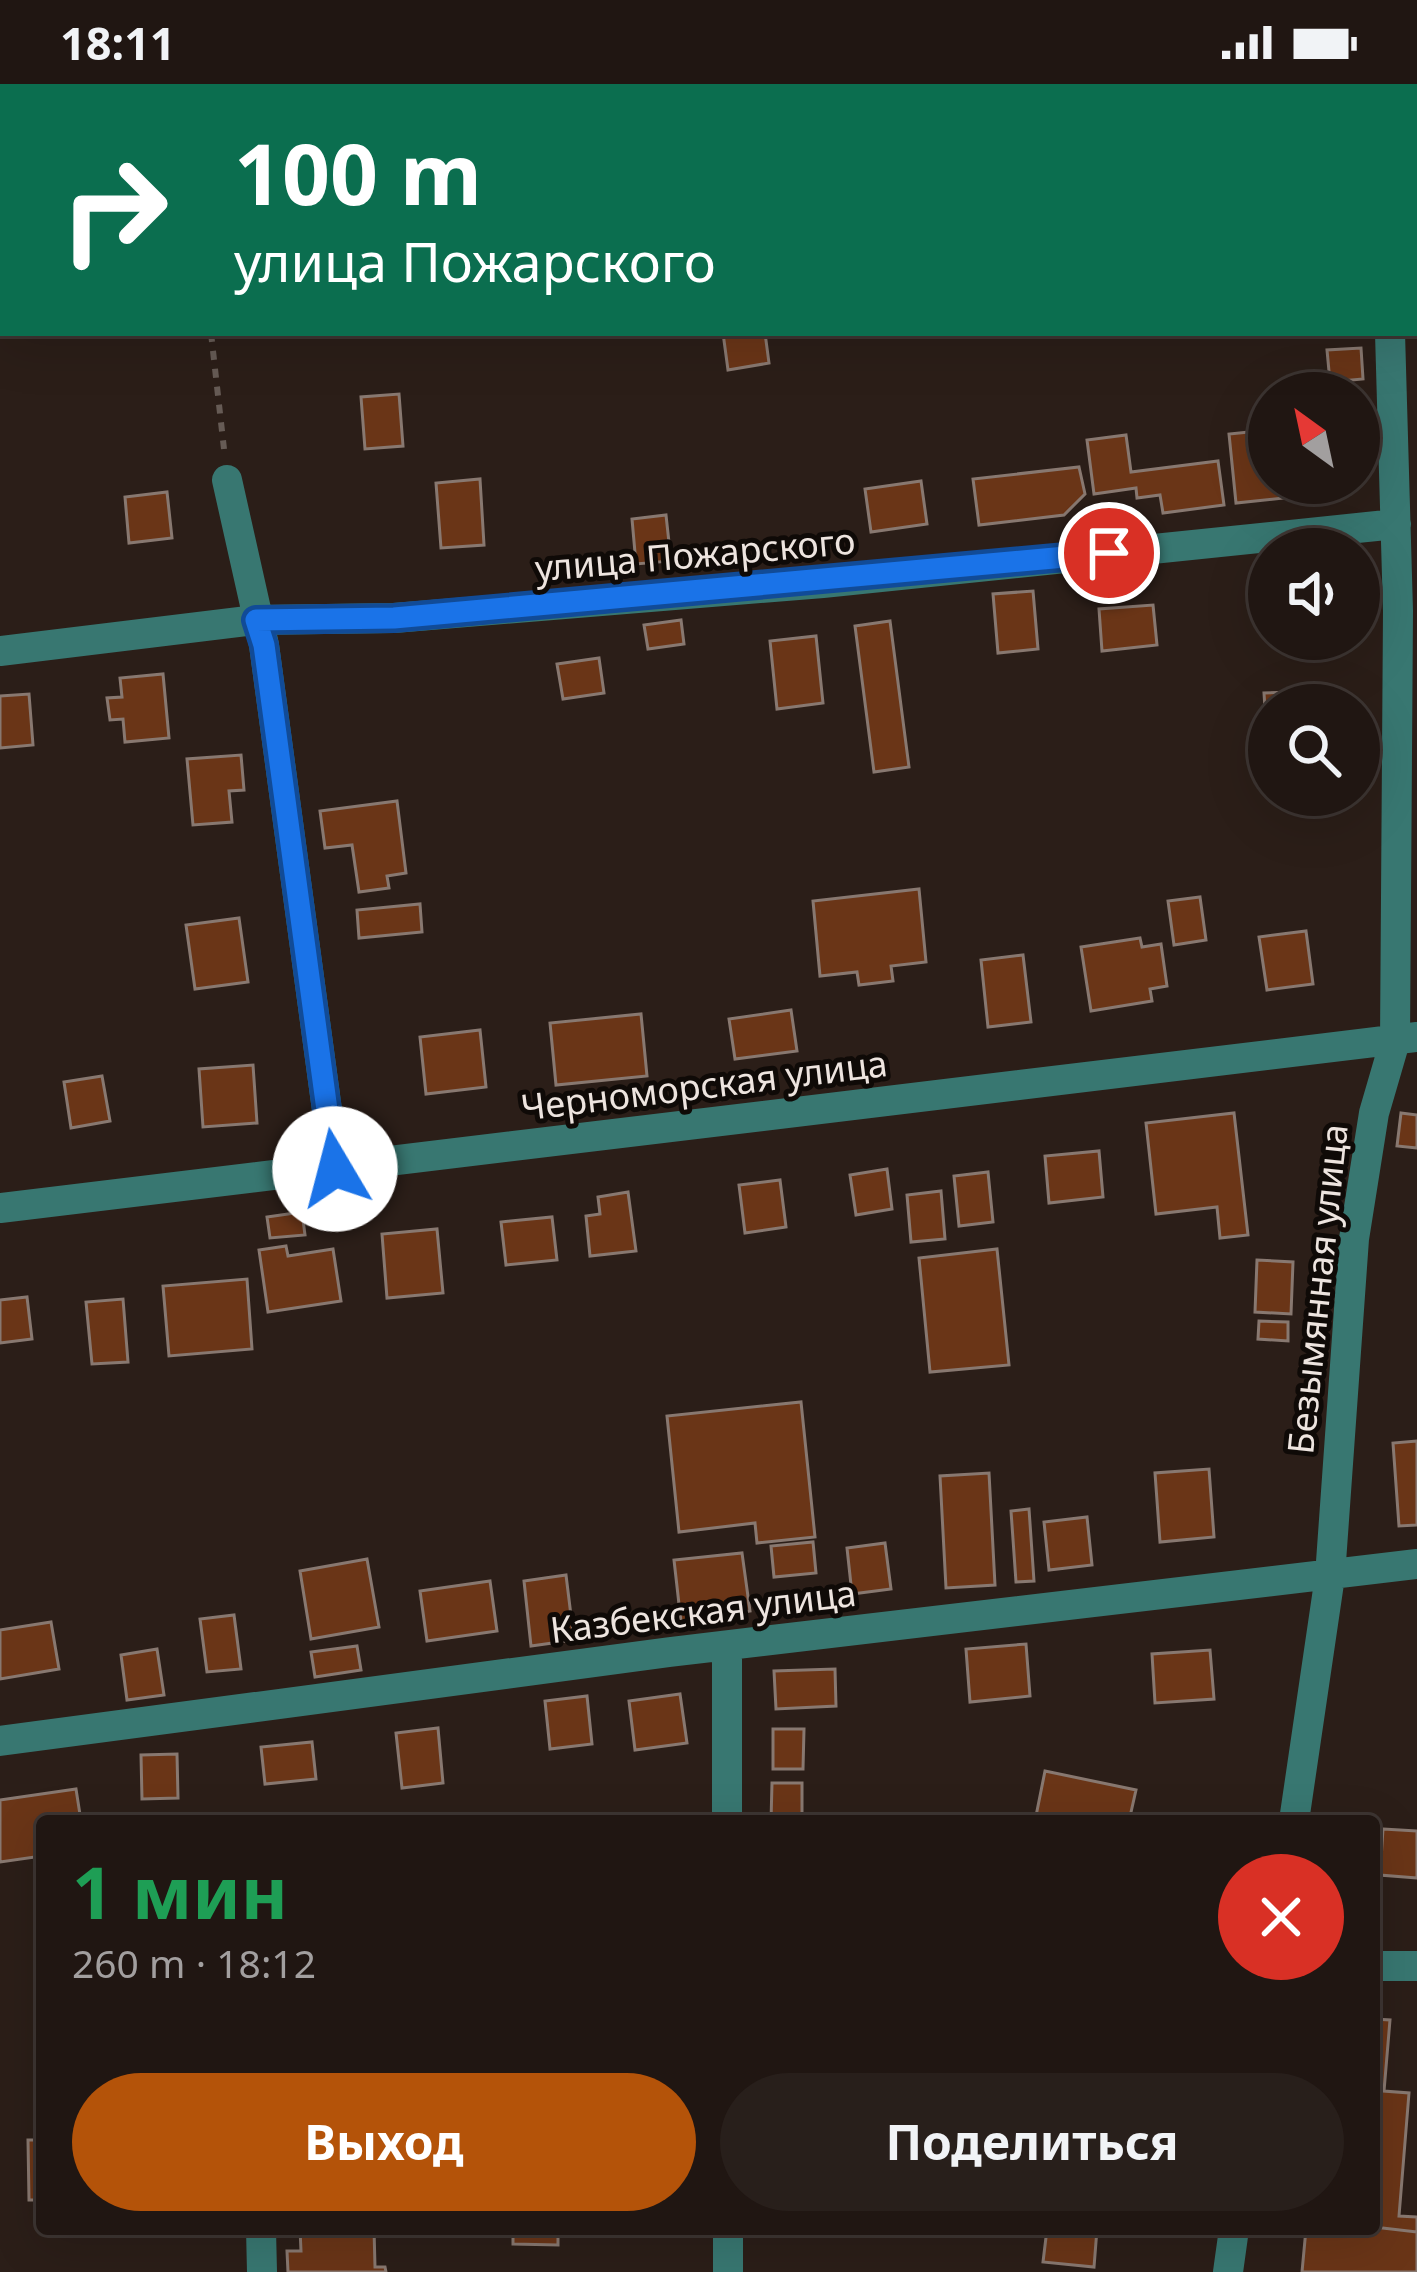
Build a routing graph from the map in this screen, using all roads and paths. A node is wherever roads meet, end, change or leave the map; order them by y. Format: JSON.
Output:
{"nodes":[{"id":1,"x":211,"y":336,"type":"edge"},
{"id":2,"x":1390,"y":336,"type":"edge"},
{"id":3,"x":227,"y":480,"type":"joint"},
{"id":4,"x":1396,"y":524,"type":"junction"},
{"id":5,"x":1407,"y":610,"type":"edge"},
{"id":6,"x":256,"y":620,"type":"junction"},
{"id":7,"x":0,"y":651,"type":"edge"},
{"id":8,"x":1406,"y":1039,"type":"edge"},
{"id":9,"x":335,"y":1169,"type":"junction"},
{"id":10,"x":0,"y":1208,"type":"edge"},
{"id":11,"x":1417,"y":1564,"type":"edge"},
{"id":12,"x":1330,"y":1576,"type":"junction"},
{"id":13,"x":727,"y":1647,"type":"junction"},
{"id":14,"x":0,"y":1741,"type":"edge"},
{"id":15,"x":727,"y":1815,"type":"edge"},
{"id":16,"x":1295,"y":1815,"type":"edge"},
{"id":17,"x":1380,"y":1966,"type":"edge"},
{"id":18,"x":1417,"y":1966,"type":"edge"},
{"id":19,"x":261,"y":2235,"type":"edge"},
{"id":20,"x":728,"y":2235,"type":"edge"},
{"id":21,"x":1233,"y":2235,"type":"edge"},
{"id":22,"x":262,"y":2272,"type":"edge"},
{"id":23,"x":728,"y":2272,"type":"edge"},
{"id":24,"x":1228,"y":2272,"type":"edge"}],
"edges":[{"from":1,"to":3,"type":"path"},
{"from":2,"to":4,"type":"street","name":"Безымянная улица"},
{"from":3,"to":6,"type":"street"},
{"from":4,"to":5,"type":"street","name":"Безымянная улица"},
{"from":4,"to":6,"type":"street","name":"улица Пожарского"},
{"from":5,"to":8,"type":"street","name":"Безымянная улица"},
{"from":6,"to":7,"type":"street","name":"улица Пожарского"},
{"from":6,"to":9,"type":"street"},
{"from":8,"to":9,"type":"street","name":"Черноморская улица"},
{"from":8,"to":12,"type":"street","name":"Безымянная улица"},
{"from":9,"to":10,"type":"street","name":"Черноморская улица"},
{"from":11,"to":12,"type":"street","name":"Казбекская улица"},
{"from":12,"to":13,"type":"street","name":"Казбекская улица"},
{"from":12,"to":16,"type":"street","name":"Безымянная улица"},
{"from":13,"to":14,"type":"street","name":"Казбекская улица"},
{"from":13,"to":15,"type":"street"},
{"from":17,"to":18,"type":"street"},
{"from":19,"to":22,"type":"street"},
{"from":20,"to":23,"type":"street"},
{"from":21,"to":24,"type":"street"}]}
